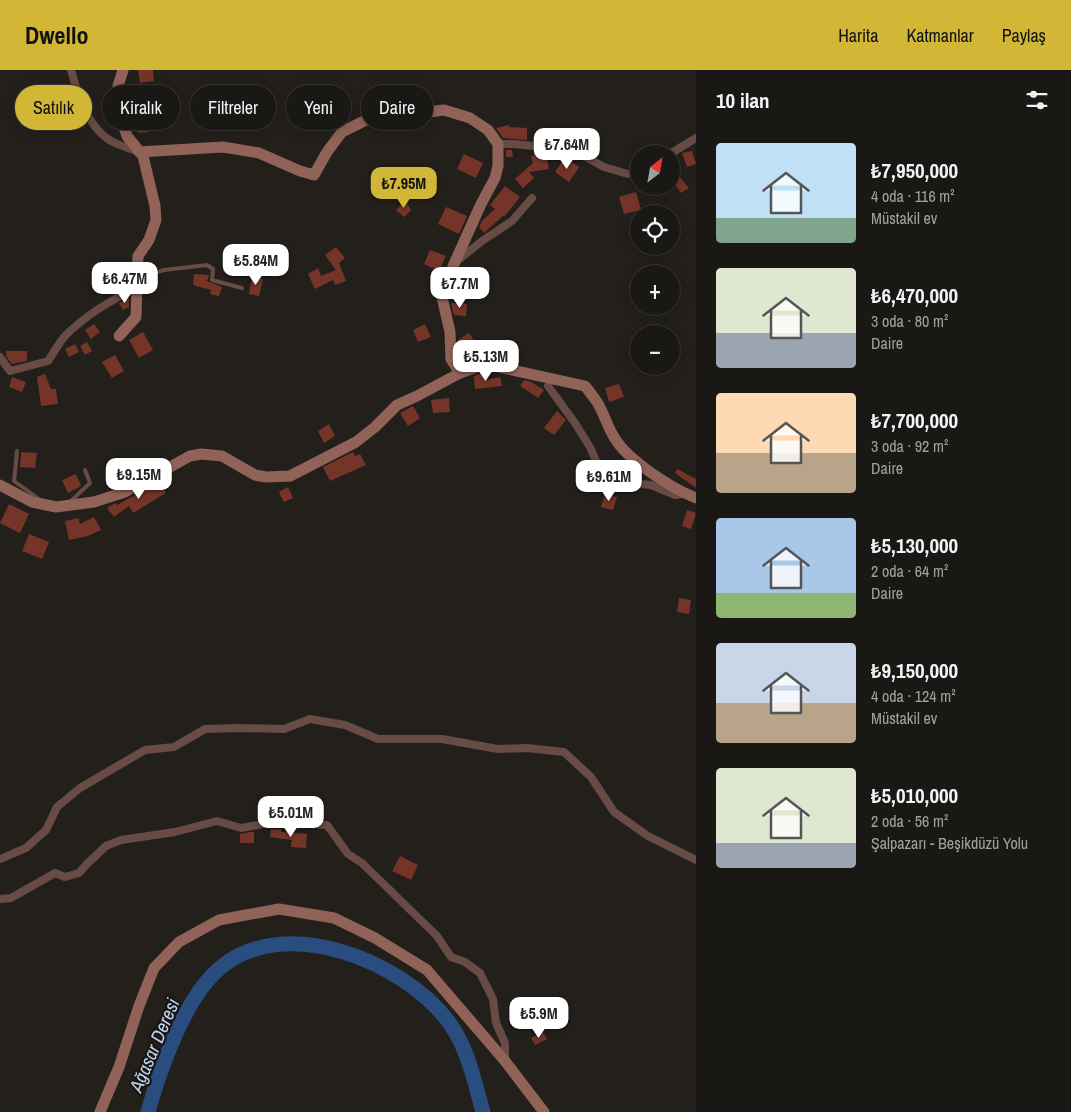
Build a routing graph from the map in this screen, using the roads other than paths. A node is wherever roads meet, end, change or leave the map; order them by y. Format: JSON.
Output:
{"nodes":[{"id":1,"x":71,"y":70,"type":"edge"},
{"id":2,"x":123,"y":70,"type":"edge"},
{"id":3,"x":696,"y":138,"type":"edge"},
{"id":4,"x":498,"y":144,"type":"junction"},
{"id":5,"x":680,"y":148,"type":"edge"},
{"id":6,"x":140,"y":152,"type":"junction"},
{"id":7,"x":630,"y":173,"type":"edge"},
{"id":8,"x":532,"y":198,"type":"dead end"},
{"id":9,"x":454,"y":264,"type":"junction"},
{"id":10,"x":138,"y":283,"type":"junction"},
{"id":11,"x":242,"y":288,"type":"dead end"},
{"id":12,"x":119,"y":336,"type":"dead end"},
{"id":13,"x":0,"y":358,"type":"edge"},
{"id":14,"x":460,"y":373,"type":"junction"},
{"id":15,"x":548,"y":386,"type":"dead end"},
{"id":16,"x":17,"y":451,"type":"dead end"},
{"id":17,"x":84,"y":470,"type":"dead end"},
{"id":18,"x":0,"y":485,"type":"edge"},
{"id":19,"x":684,"y":494,"type":"junction"},
{"id":20,"x":696,"y":498,"type":"edge"},
{"id":21,"x":46,"y":505,"type":"junction"},
{"id":22,"x":65,"y":506,"type":"junction"},
{"id":23,"x":0,"y":859,"type":"edge"},
{"id":24,"x":696,"y":860,"type":"edge"},
{"id":25,"x":0,"y":899,"type":"edge"},
{"id":26,"x":505,"y":1061,"type":"junction"},
{"id":27,"x":100,"y":1112,"type":"edge"},
{"id":28,"x":544,"y":1112,"type":"edge"}],
"edges":[{"from":1,"to":6,"type":"street"},
{"from":2,"to":6,"type":"street"},
{"from":3,"to":5,"type":"street"},
{"from":4,"to":6,"type":"street"},
{"from":4,"to":7,"type":"street"},
{"from":4,"to":9,"type":"street"},
{"from":6,"to":10,"type":"street"},
{"from":8,"to":9,"type":"street"},
{"from":9,"to":14,"type":"street"},
{"from":10,"to":11,"type":"lane"},
{"from":10,"to":12,"type":"street"},
{"from":10,"to":13,"type":"street"},
{"from":14,"to":19,"type":"street"},
{"from":14,"to":22,"type":"street"},
{"from":15,"to":19,"type":"street"},
{"from":16,"to":21,"type":"lane"},
{"from":17,"to":22,"type":"lane"},
{"from":18,"to":21,"type":"street"},
{"from":19,"to":20,"type":"street"},
{"from":21,"to":22,"type":"street"},
{"from":23,"to":24,"type":"street"},
{"from":25,"to":26,"type":"street"},
{"from":26,"to":27,"type":"street"},
{"from":26,"to":28,"type":"street"}]}
